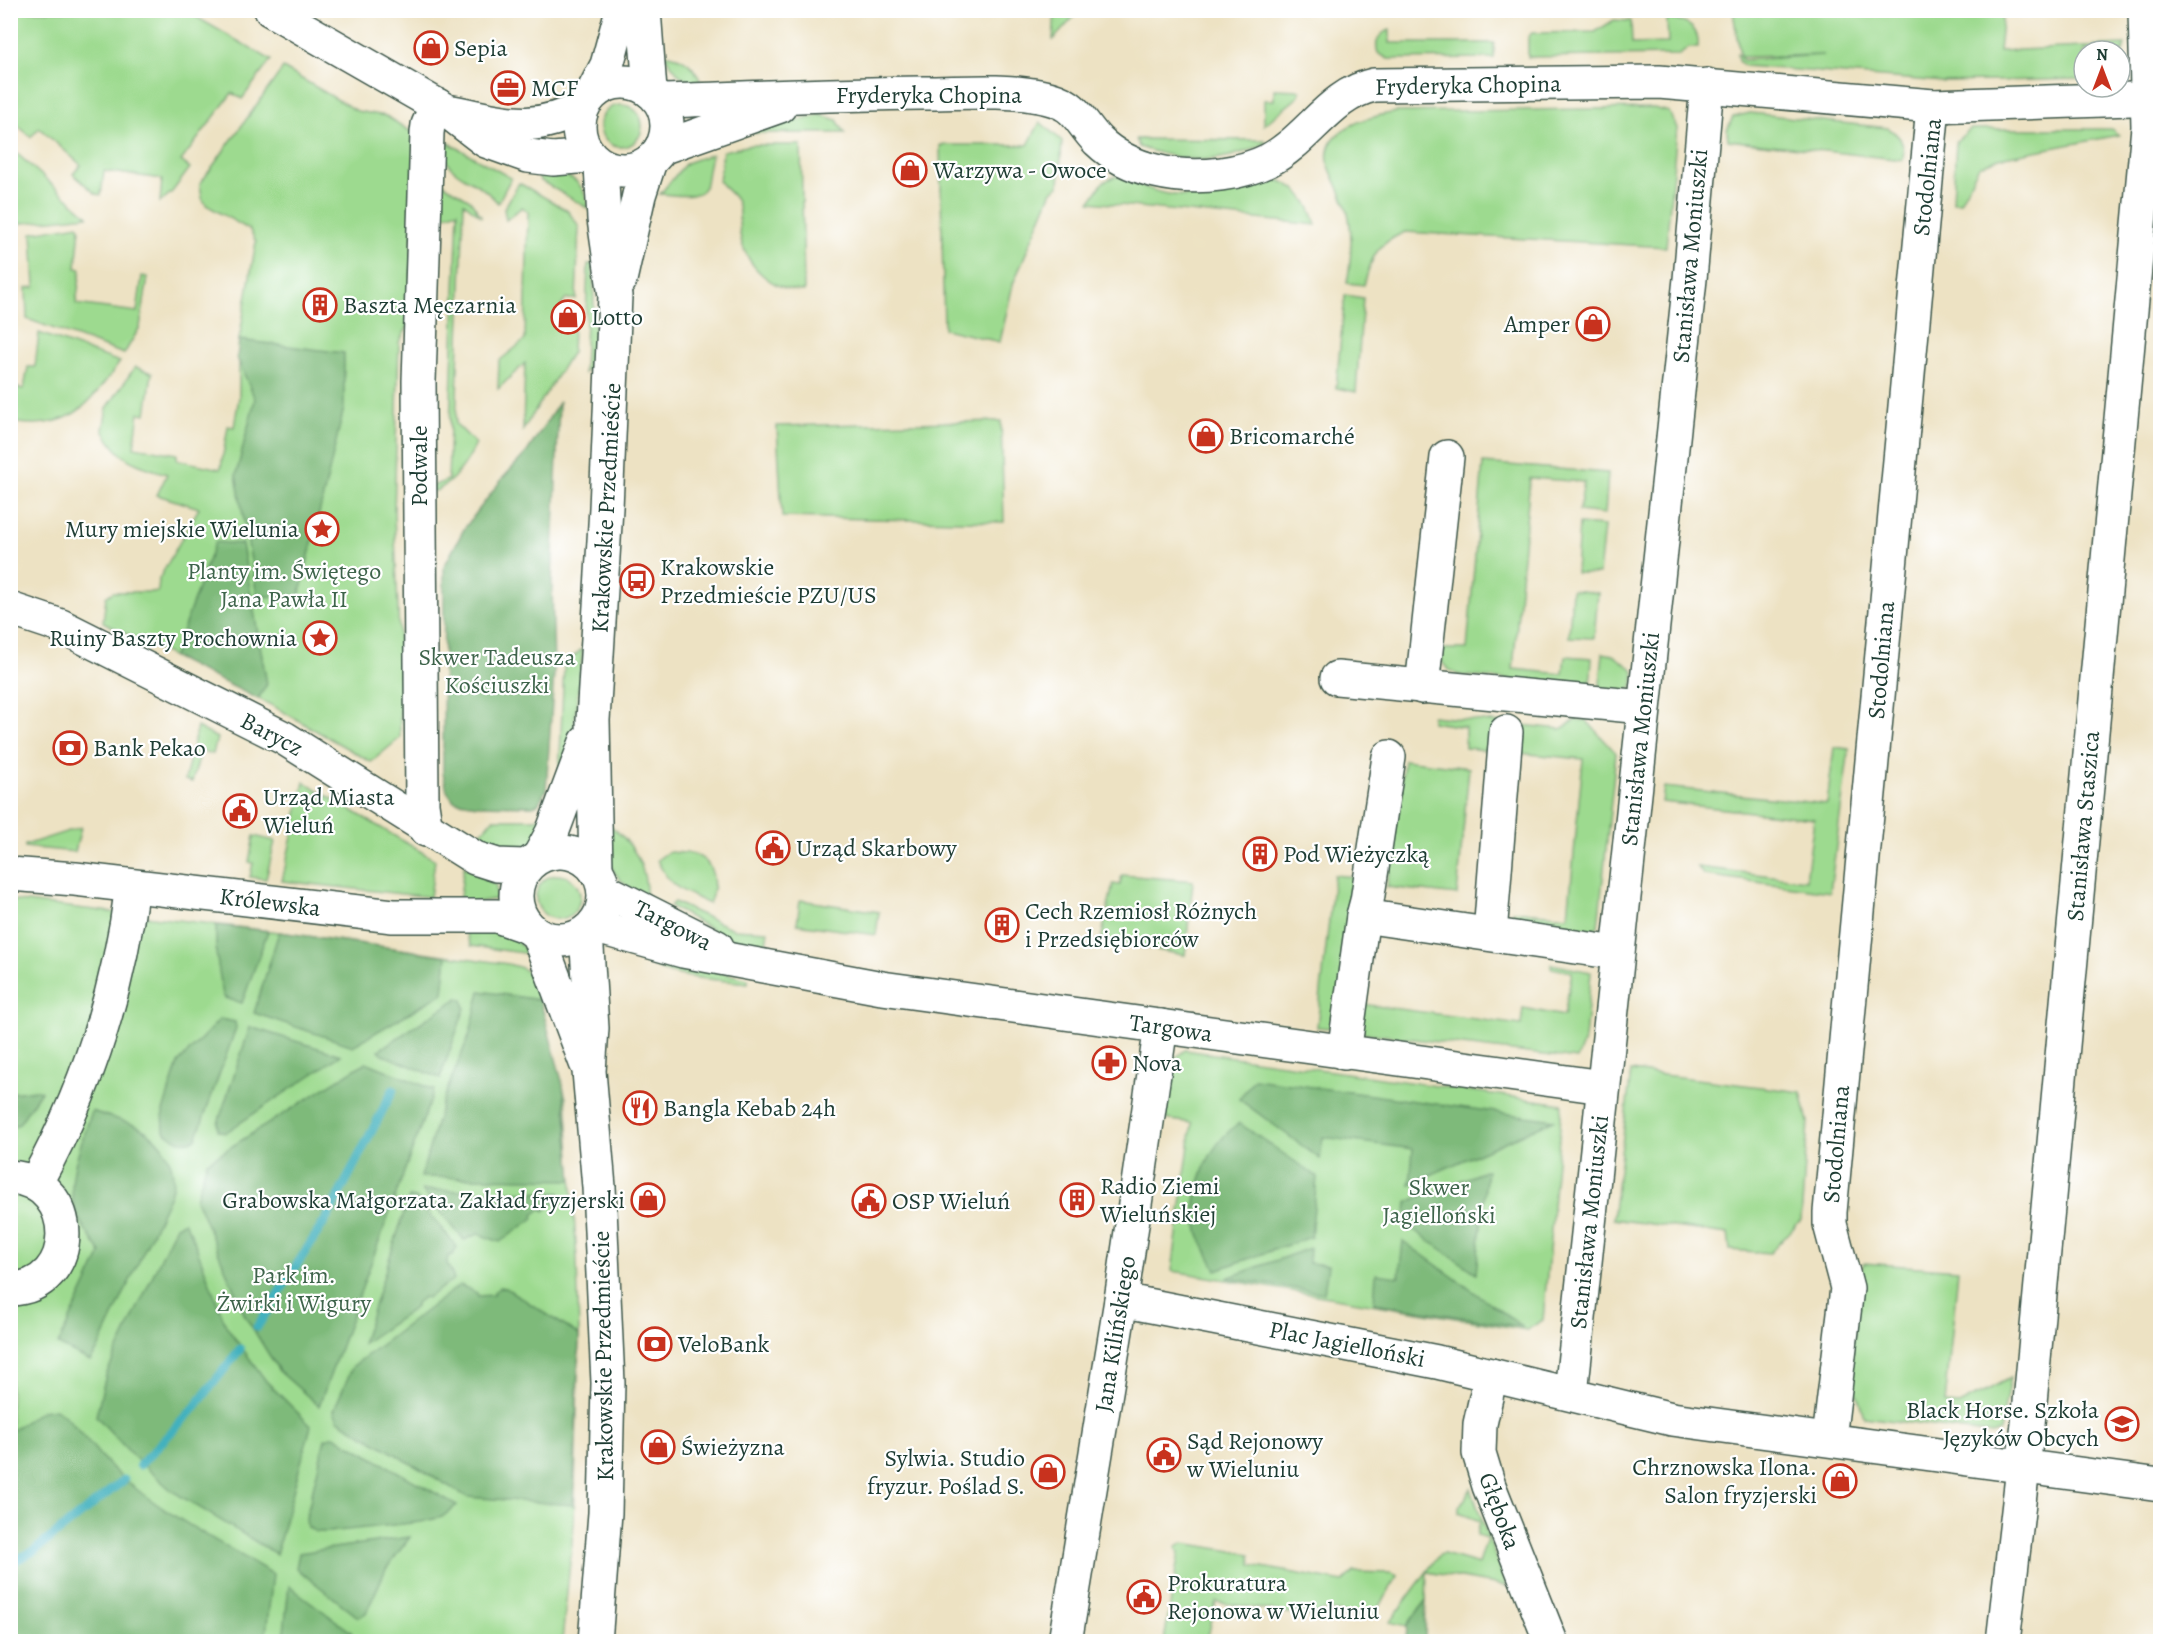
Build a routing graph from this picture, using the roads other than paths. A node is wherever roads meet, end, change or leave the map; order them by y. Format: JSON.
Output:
{"nodes":[{"id":1,"x":272,"y":10,"type":"edge"},
{"id":2,"x":622,"y":10,"type":"edge"},
{"id":3,"x":644,"y":10,"type":"edge"},
{"id":4,"x":2145,"y":10,"type":"edge"},
{"id":5,"x":1707,"y":86,"type":"junction"},
{"id":6,"x":655,"y":96,"type":"junction"},
{"id":7,"x":804,"y":96,"type":"junction"},
{"id":8,"x":588,"y":99,"type":"junction"},
{"id":9,"x":2154,"y":99,"type":"edge"},
{"id":10,"x":1933,"y":106,"type":"junction"},
{"id":11,"x":442,"y":108,"type":"junction"},
{"id":12,"x":655,"y":155,"type":"junction"},
{"id":13,"x":595,"y":161,"type":"junction"},
{"id":14,"x":615,"y":296,"type":"junction"},
{"id":15,"x":1447,"y":457,"type":"dead end"},
{"id":16,"x":10,"y":609,"type":"edge"},
{"id":17,"x":1337,"y":678,"type":"dead end"},
{"id":18,"x":1422,"y":687,"type":"junction"},
{"id":19,"x":1643,"y":707,"type":"junction"},
{"id":20,"x":593,"y":720,"type":"junction"},
{"id":21,"x":1506,"y":732,"type":"dead end"},
{"id":22,"x":1389,"y":757,"type":"dead end"},
{"id":23,"x":426,"y":830,"type":"junction"},
{"id":24,"x":533,"y":861,"type":"junction"},
{"id":25,"x":10,"y":874,"type":"edge"},
{"id":26,"x":600,"y":880,"type":"junction"},
{"id":27,"x":132,"y":886,"type":"junction"},
{"id":28,"x":1362,"y":916,"type":"junction"},
{"id":29,"x":590,"y":929,"type":"junction"},
{"id":30,"x":533,"y":931,"type":"junction"},
{"id":31,"x":1490,"y":934,"type":"junction"},
{"id":32,"x":1617,"y":953,"type":"junction"},
{"id":33,"x":742,"y":960,"type":"junction"},
{"id":34,"x":1161,"y":1026,"type":"junction"},
{"id":35,"x":1344,"y":1053,"type":"junction"},
{"id":36,"x":589,"y":1071,"type":"junction"},
{"id":37,"x":1603,"y":1087,"type":"junction"},
{"id":38,"x":23,"y":1181,"type":"edge"},
{"id":39,"x":10,"y":1289,"type":"edge"},
{"id":40,"x":1121,"y":1300,"type":"junction"},
{"id":41,"x":1491,"y":1375,"type":"junction"},
{"id":42,"x":1571,"y":1393,"type":"junction"},
{"id":43,"x":1829,"y":1439,"type":"junction"},
{"id":44,"x":2023,"y":1468,"type":"junction"},
{"id":45,"x":2160,"y":1485,"type":"edge"},
{"id":46,"x":603,"y":1640,"type":"edge"},
{"id":47,"x":1065,"y":1641,"type":"edge"},
{"id":48,"x":1551,"y":1641,"type":"edge"},
{"id":49,"x":2003,"y":1641,"type":"edge"}],
"edges":[{"from":1,"to":11,"type":"street"},
{"from":2,"to":8,"type":"street"},
{"from":3,"to":6,"type":"street"},
{"from":4,"to":9,"type":"street","name":"Stanisława Staszica"},
{"from":5,"to":7,"type":"street","name":"Fryderyka Chopina"},
{"from":5,"to":10,"type":"street","name":"Fryderyka Chopina"},
{"from":5,"to":19,"type":"street","name":"Stanisława Moniuszki"},
{"from":6,"to":7,"type":"street","name":"Fryderyka Chopina"},
{"from":6,"to":8,"type":"street"},
{"from":6,"to":12,"type":"street"},
{"from":7,"to":12,"type":"street","name":"Fryderyka Chopina"},
{"from":8,"to":11,"type":"street"},
{"from":8,"to":13,"type":"street"},
{"from":9,"to":10,"type":"street","name":"Stodolniana"},
{"from":9,"to":44,"type":"street","name":"Stanisława Staszica"},
{"from":10,"to":43,"type":"street","name":"Stodolniana"},
{"from":11,"to":13,"type":"street"},
{"from":11,"to":23,"type":"street","name":"Podwale"},
{"from":12,"to":13,"type":"street"},
{"from":12,"to":14,"type":"street","name":"Krakowskie Przedmieście"},
{"from":13,"to":14,"type":"street","name":"Krakowskie Przedmieście"},
{"from":14,"to":20,"type":"street","name":"Krakowskie Przedmieście"},
{"from":15,"to":18,"type":"street"},
{"from":16,"to":23,"type":"street","name":"Barycz"},
{"from":17,"to":18,"type":"street"},
{"from":18,"to":19,"type":"street"},
{"from":19,"to":32,"type":"street","name":"Stanisława Moniuszki"},
{"from":20,"to":24,"type":"street","name":"Krakowskie Przedmieście"},
{"from":20,"to":26,"type":"street","name":"Krakowskie Przedmieście"},
{"from":21,"to":31,"type":"street"},
{"from":22,"to":28,"type":"street"},
{"from":23,"to":24,"type":"street","name":"Barycz"},
{"from":24,"to":26,"type":"street"},
{"from":24,"to":30,"type":"street"},
{"from":25,"to":27,"type":"street","name":"Królewska"},
{"from":26,"to":29,"type":"street"},
{"from":26,"to":33,"type":"street","name":"Targowa"},
{"from":27,"to":30,"type":"street","name":"Królewska"},
{"from":27,"to":38,"type":"street"},
{"from":28,"to":31,"type":"street"},
{"from":28,"to":35,"type":"street"},
{"from":29,"to":30,"type":"street"},
{"from":29,"to":33,"type":"street","name":"Targowa"},
{"from":29,"to":36,"type":"street","name":"Krakowskie Przedmieście"},
{"from":30,"to":36,"type":"street","name":"Krakowskie Przedmieście"},
{"from":31,"to":32,"type":"street"},
{"from":32,"to":37,"type":"street","name":"Stanisława Moniuszki"},
{"from":33,"to":34,"type":"street","name":"Targowa"},
{"from":34,"to":35,"type":"street","name":"Targowa"},
{"from":34,"to":40,"type":"street","name":"Jana Kilińskiego"},
{"from":35,"to":37,"type":"street","name":"Targowa"},
{"from":36,"to":46,"type":"street","name":"Krakowskie Przedmieście"},
{"from":37,"to":42,"type":"street","name":"Stanisława Moniuszki"},
{"from":38,"to":39,"type":"street"},
{"from":40,"to":41,"type":"street","name":"Plac Jagielloński"},
{"from":40,"to":47,"type":"street","name":"Jana Kilińskiego"},
{"from":41,"to":42,"type":"street","name":"Plac Jagielloński"},
{"from":41,"to":48,"type":"street","name":"Głęboka"},
{"from":42,"to":43,"type":"street","name":"Plac Jagielloński"},
{"from":43,"to":44,"type":"street","name":"Plac Jagielloński"},
{"from":44,"to":45,"type":"street","name":"Plac Jagielloński"},
{"from":44,"to":49,"type":"street","name":"Stanisława Staszica"}]}
